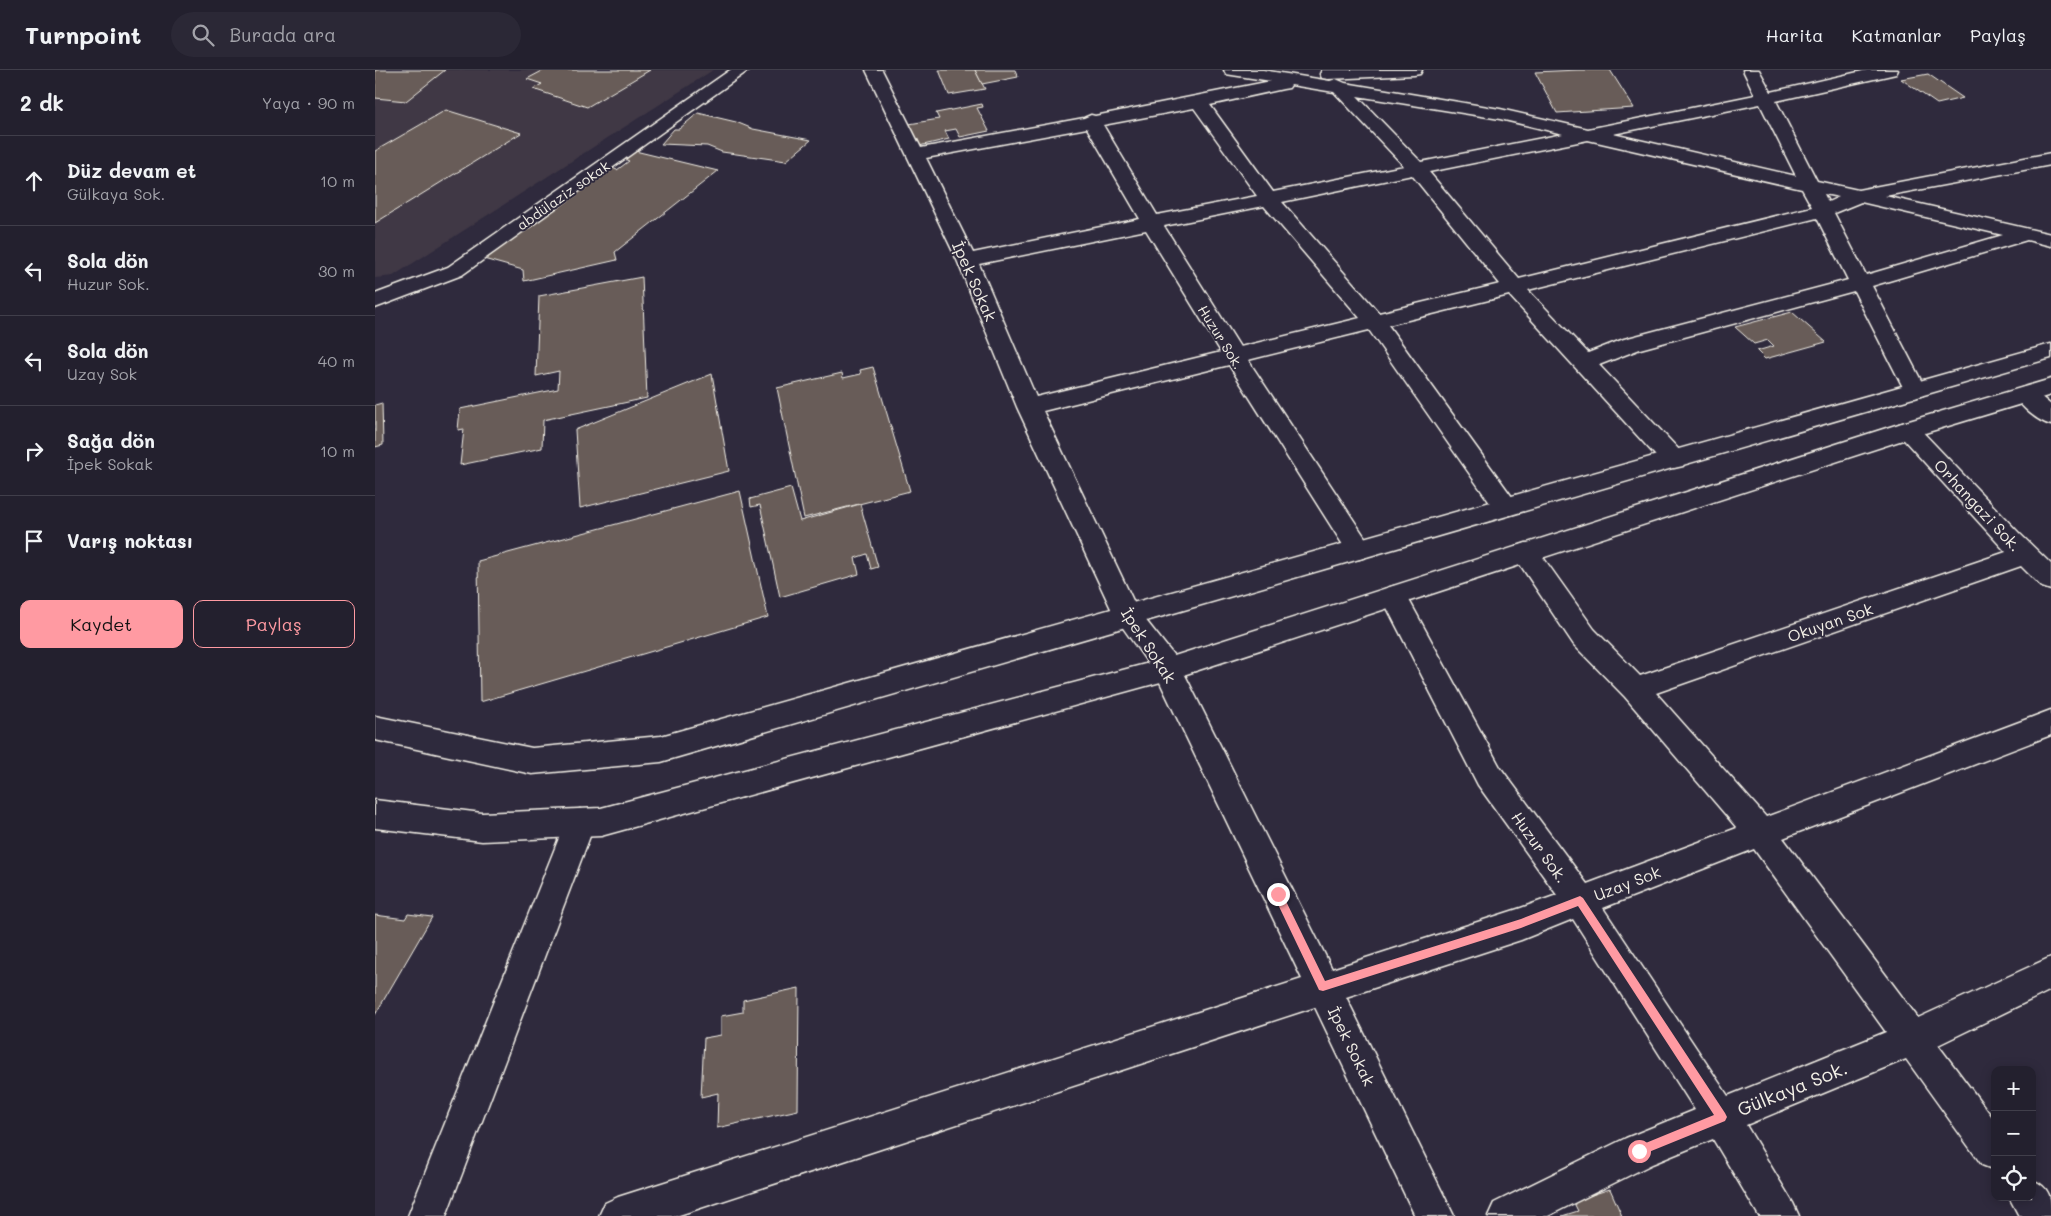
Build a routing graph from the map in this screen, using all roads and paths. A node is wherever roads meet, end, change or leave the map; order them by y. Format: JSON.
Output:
{"nodes":[{"id":1,"x":741,"y":70,"type":"edge"},
{"id":2,"x":874,"y":70,"type":"edge"},
{"id":3,"x":1232,"y":70,"type":"edge"},
{"id":4,"x":1414,"y":70,"type":"edge"},
{"id":5,"x":1751,"y":70,"type":"edge"},
{"id":6,"x":1890,"y":70,"type":"edge"},
{"id":7,"x":1322,"y":72,"type":"edge"},
{"id":8,"x":1298,"y":80,"type":"junction"},
{"id":9,"x":1341,"y":88,"type":"junction"},
{"id":10,"x":1766,"y":98,"type":"junction"},
{"id":11,"x":1199,"y":102,"type":"junction"},
{"id":12,"x":1091,"y":120,"type":"junction"},
{"id":13,"x":1586,"y":134,"type":"junction"},
{"id":14,"x":916,"y":154,"type":"junction"},
{"id":15,"x":2051,"y":159,"type":"edge"},
{"id":16,"x":1416,"y":168,"type":"junction"},
{"id":17,"x":1811,"y":184,"type":"junction"},
{"id":18,"x":1862,"y":196,"type":"junction"},
{"id":19,"x":1268,"y":198,"type":"junction"},
{"id":20,"x":1824,"y":210,"type":"junction"},
{"id":21,"x":1150,"y":222,"type":"junction"},
{"id":22,"x":2026,"y":234,"type":"junction"},
{"id":23,"x":2051,"y":240,"type":"edge"},
{"id":24,"x":967,"y":260,"type":"junction"},
{"id":25,"x":1861,"y":283,"type":"junction"},
{"id":26,"x":1514,"y":287,"type":"junction"},
{"id":27,"x":375,"y":301,"type":"edge"},
{"id":28,"x":1373,"y":321,"type":"junction"},
{"id":29,"x":2051,"y":351,"type":"edge"},
{"id":30,"x":1233,"y":356,"type":"junction"},
{"id":31,"x":1584,"y":363,"type":"junction"},
{"id":32,"x":2051,"y":387,"type":"edge"},
{"id":33,"x":1915,"y":390,"type":"junction"},
{"id":34,"x":2025,"y":395,"type":"junction"},
{"id":35,"x":1029,"y":407,"type":"junction"},
{"id":36,"x":2051,"y":417,"type":"edge"},
{"id":37,"x":1907,"y":430,"type":"junction"},
{"id":38,"x":1674,"y":460,"type":"junction"},
{"id":39,"x":1506,"y":508,"type":"junction"},
{"id":40,"x":1359,"y":549,"type":"junction"},
{"id":41,"x":1526,"y":553,"type":"junction"},
{"id":42,"x":2025,"y":555,"type":"junction"},
{"id":43,"x":2051,"y":580,"type":"edge"},
{"id":44,"x":1394,"y":596,"type":"junction"},
{"id":45,"x":1127,"y":615,"type":"junction"},
{"id":46,"x":1168,"y":669,"type":"junction"},
{"id":47,"x":1635,"y":689,"type":"junction"},
{"id":48,"x":2051,"y":722,"type":"edge"},
{"id":49,"x":375,"y":728,"type":"edge"},
{"id":50,"x":375,"y":814,"type":"edge"},
{"id":51,"x":580,"y":823,"type":"junction"},
{"id":52,"x":1760,"y":832,"type":"junction"},
{"id":53,"x":1580,"y":901,"type":"junction"},
{"id":54,"x":2051,"y":974,"type":"edge"},
{"id":55,"x":1323,"y":986,"type":"junction"},
{"id":56,"x":1912,"y":1039,"type":"junction"},
{"id":57,"x":1721,"y":1117,"type":"junction"},
{"id":58,"x":1991,"y":1147,"type":"edge"},
{"id":59,"x":2031,"y":1201,"type":"edge"},
{"id":60,"x":427,"y":1216,"type":"edge"},
{"id":61,"x":618,"y":1216,"type":"edge"},
{"id":62,"x":1435,"y":1216,"type":"edge"},
{"id":63,"x":1507,"y":1216,"type":"edge"},
{"id":64,"x":1780,"y":1216,"type":"edge"},
{"id":65,"x":2042,"y":1216,"type":"edge"}],
"edges":[{"from":1,"to":27,"type":"street","name":"abdülaziz sokak"},
{"from":2,"to":14,"type":"street","name":"İpek Sokak"},
{"from":3,"to":8,"type":"street"},
{"from":4,"to":7,"type":"street"},
{"from":5,"to":10,"type":"street"},
{"from":6,"to":10,"type":"street"},
{"from":7,"to":9,"type":"street"},
{"from":8,"to":9,"type":"street"},
{"from":8,"to":11,"type":"street"},
{"from":9,"to":13,"type":"street"},
{"from":9,"to":16,"type":"street"},
{"from":10,"to":13,"type":"street"},
{"from":10,"to":17,"type":"street"},
{"from":11,"to":12,"type":"street"},
{"from":11,"to":19,"type":"street"},
{"from":12,"to":14,"type":"street"},
{"from":12,"to":21,"type":"street","name":"Huzur Sok."},
{"from":13,"to":16,"type":"street"},
{"from":13,"to":17,"type":"street"},
{"from":14,"to":24,"type":"street","name":"İpek Sokak"},
{"from":15,"to":18,"type":"street"},
{"from":16,"to":19,"type":"street"},
{"from":16,"to":26,"type":"street"},
{"from":17,"to":18,"type":"street"},
{"from":17,"to":20,"type":"street"},
{"from":18,"to":20,"type":"street"},
{"from":18,"to":22,"type":"street"},
{"from":19,"to":21,"type":"street"},
{"from":19,"to":28,"type":"street"},
{"from":20,"to":25,"type":"street"},
{"from":20,"to":26,"type":"street"},
{"from":21,"to":24,"type":"street"},
{"from":21,"to":30,"type":"street","name":"Huzur Sok."},
{"from":22,"to":23,"type":"street"},
{"from":22,"to":25,"type":"street"},
{"from":24,"to":35,"type":"street","name":"İpek Sokak"},
{"from":25,"to":31,"type":"street"},
{"from":25,"to":33,"type":"street"},
{"from":26,"to":28,"type":"street"},
{"from":26,"to":31,"type":"street"},
{"from":28,"to":30,"type":"street"},
{"from":28,"to":39,"type":"street"},
{"from":29,"to":33,"type":"street"},
{"from":30,"to":35,"type":"street"},
{"from":30,"to":40,"type":"street","name":"Huzur Sok."},
{"from":31,"to":38,"type":"street"},
{"from":32,"to":34,"type":"street"},
{"from":33,"to":38,"type":"street"},
{"from":34,"to":36,"type":"street"},
{"from":34,"to":37,"type":"street"},
{"from":35,"to":45,"type":"street","name":"İpek Sokak"},
{"from":37,"to":41,"type":"street"},
{"from":37,"to":42,"type":"street","name":"Orhangazi Sok."},
{"from":38,"to":39,"type":"street"},
{"from":39,"to":40,"type":"street"},
{"from":40,"to":45,"type":"street"},
{"from":41,"to":44,"type":"street"},
{"from":41,"to":47,"type":"street"},
{"from":42,"to":43,"type":"street","name":"Orhangazi Sok."},
{"from":42,"to":47,"type":"street","name":"Okuyan Sok"},
{"from":44,"to":46,"type":"street"},
{"from":44,"to":53,"type":"street","name":"Huzur Sok."},
{"from":45,"to":46,"type":"street","name":"İpek Sokak"},
{"from":45,"to":49,"type":"street"},
{"from":46,"to":51,"type":"street"},
{"from":46,"to":55,"type":"street","name":"İpek Sokak"},
{"from":47,"to":52,"type":"street"},
{"from":48,"to":52,"type":"street","name":"Uzay Sok"},
{"from":50,"to":51,"type":"street"},
{"from":51,"to":60,"type":"street"},
{"from":52,"to":53,"type":"street","name":"Uzay Sok"},
{"from":52,"to":56,"type":"street"},
{"from":53,"to":55,"type":"street","name":"Uzay Sok"},
{"from":53,"to":57,"type":"street","name":"Huzur Sok."},
{"from":54,"to":56,"type":"street","name":"Gülkaya Sok."},
{"from":55,"to":61,"type":"street","name":"Uzay Sok"},
{"from":55,"to":62,"type":"street","name":"İpek Sokak"},
{"from":56,"to":57,"type":"street","name":"Gülkaya Sok."},
{"from":56,"to":58,"type":"street"},
{"from":57,"to":63,"type":"street","name":"Gülkaya Sok."},
{"from":57,"to":64,"type":"street","name":"Huzur Sok."},
{"from":59,"to":65,"type":"street"}]}
